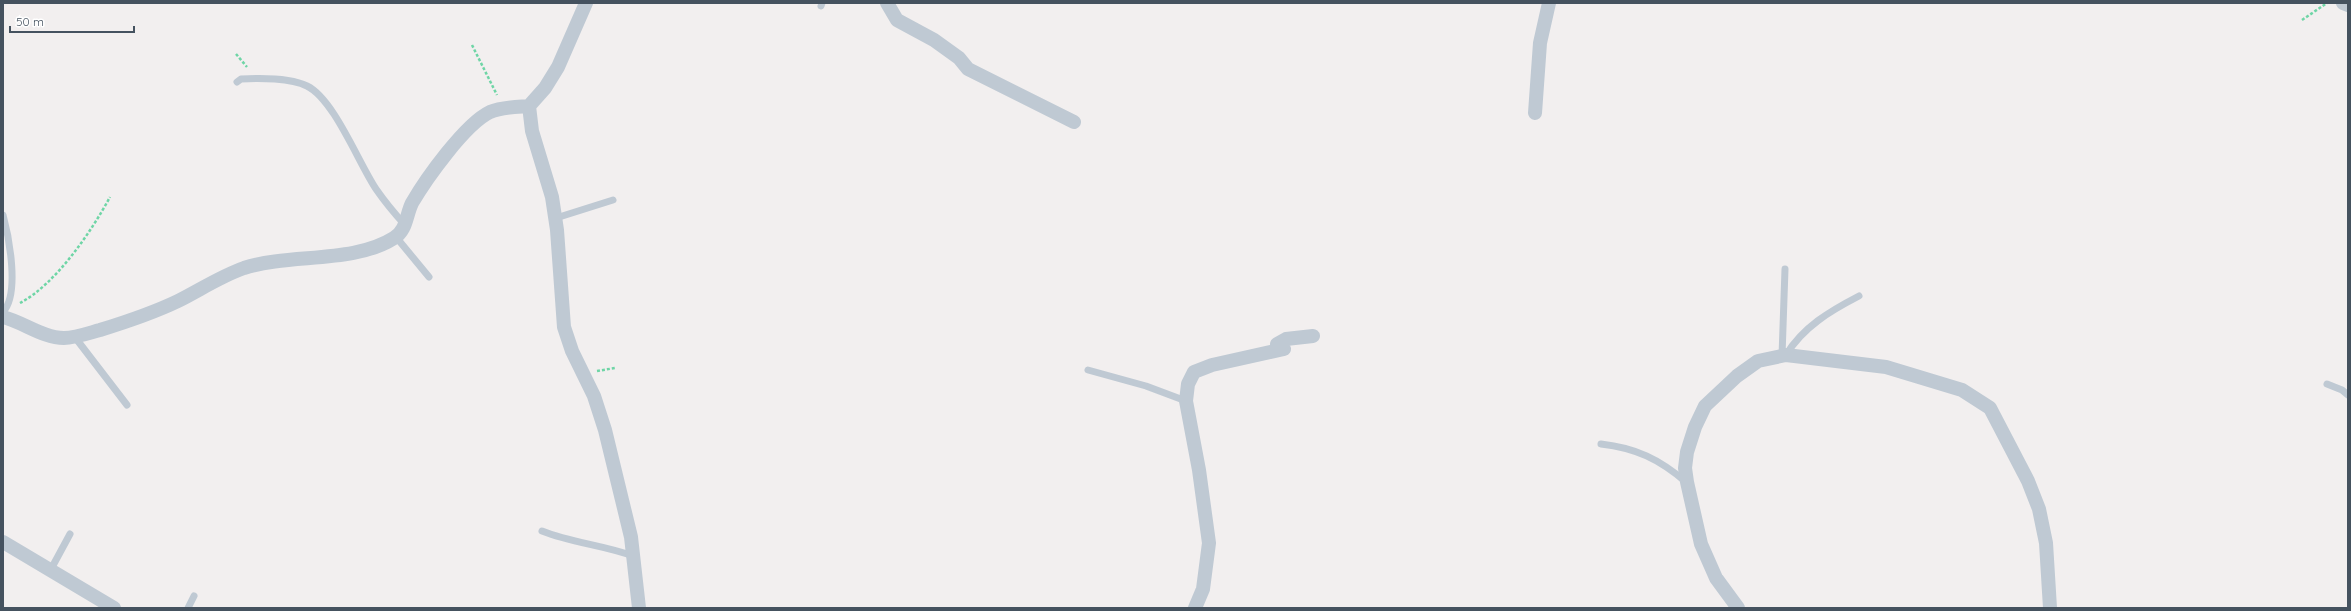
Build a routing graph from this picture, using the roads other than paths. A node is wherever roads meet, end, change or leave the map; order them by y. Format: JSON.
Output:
{"nodes":[{"id":1,"x":586,"y":3,"type":"edge"},
{"id":2,"x":887,"y":3,"type":"edge"},
{"id":3,"x":1549,"y":3,"type":"edge"},
{"id":4,"x":2343,"y":3,"type":"edge"},
{"id":5,"x":2348,"y":4,"type":"edge"},
{"id":6,"x":237,"y":82,"type":"dead end"},
{"id":7,"x":529,"y":106,"type":"junction"},
{"id":8,"x":1535,"y":114,"type":"dead end"},
{"id":9,"x":1074,"y":122,"type":"dead end"},
{"id":10,"x":613,"y":200,"type":"dead end"},
{"id":11,"x":3,"y":215,"type":"edge"},
{"id":12,"x":556,"y":218,"type":"junction"},
{"id":13,"x":405,"y":225,"type":"junction"},
{"id":14,"x":396,"y":237,"type":"junction"},
{"id":15,"x":1785,"y":269,"type":"dead end"},
{"id":16,"x":429,"y":277,"type":"dead end"},
{"id":17,"x":1859,"y":296,"type":"dead end"},
{"id":18,"x":4,"y":313,"type":"edge"},
{"id":19,"x":74,"y":336,"type":"junction"},
{"id":20,"x":1313,"y":336,"type":"dead end"},
{"id":21,"x":1784,"y":356,"type":"junction"},
{"id":22,"x":1088,"y":370,"type":"dead end"},
{"id":23,"x":2327,"y":384,"type":"dead end"},
{"id":24,"x":2348,"y":395,"type":"edge"},
{"id":25,"x":1186,"y":400,"type":"junction"},
{"id":26,"x":127,"y":405,"type":"dead end"},
{"id":27,"x":1601,"y":444,"type":"dead end"},
{"id":28,"x":1687,"y":482,"type":"junction"},
{"id":29,"x":542,"y":531,"type":"dead end"},
{"id":30,"x":70,"y":534,"type":"dead end"},
{"id":31,"x":3,"y":542,"type":"edge"},
{"id":32,"x":633,"y":556,"type":"junction"},
{"id":33,"x":50,"y":571,"type":"junction"},
{"id":34,"x":194,"y":596,"type":"dead end"},
{"id":35,"x":114,"y":608,"type":"edge"},
{"id":36,"x":188,"y":608,"type":"edge"},
{"id":37,"x":639,"y":608,"type":"edge"},
{"id":38,"x":1195,"y":608,"type":"edge"},
{"id":39,"x":1738,"y":608,"type":"edge"},
{"id":40,"x":2050,"y":608,"type":"edge"}],
"edges":[{"from":1,"to":7,"type":"street"},
{"from":2,"to":9,"type":"street"},
{"from":3,"to":8,"type":"street"},
{"from":4,"to":5,"type":"street"},
{"from":6,"to":13,"type":"lane"},
{"from":7,"to":12,"type":"street"},
{"from":7,"to":13,"type":"street"},
{"from":10,"to":12,"type":"lane"},
{"from":11,"to":18,"type":"lane"},
{"from":12,"to":32,"type":"street"},
{"from":13,"to":14,"type":"street"},
{"from":14,"to":16,"type":"lane"},
{"from":14,"to":19,"type":"street"},
{"from":15,"to":21,"type":"lane"},
{"from":17,"to":21,"type":"lane"},
{"from":18,"to":19,"type":"street"},
{"from":19,"to":26,"type":"lane"},
{"from":20,"to":25,"type":"street"},
{"from":21,"to":28,"type":"street"},
{"from":21,"to":40,"type":"street"},
{"from":22,"to":25,"type":"lane"},
{"from":23,"to":24,"type":"lane"},
{"from":25,"to":38,"type":"street"},
{"from":27,"to":28,"type":"lane"},
{"from":28,"to":39,"type":"street"},
{"from":29,"to":32,"type":"lane"},
{"from":30,"to":33,"type":"lane"},
{"from":31,"to":33,"type":"street"},
{"from":32,"to":37,"type":"street"},
{"from":33,"to":35,"type":"street"},
{"from":34,"to":36,"type":"lane"}]}
